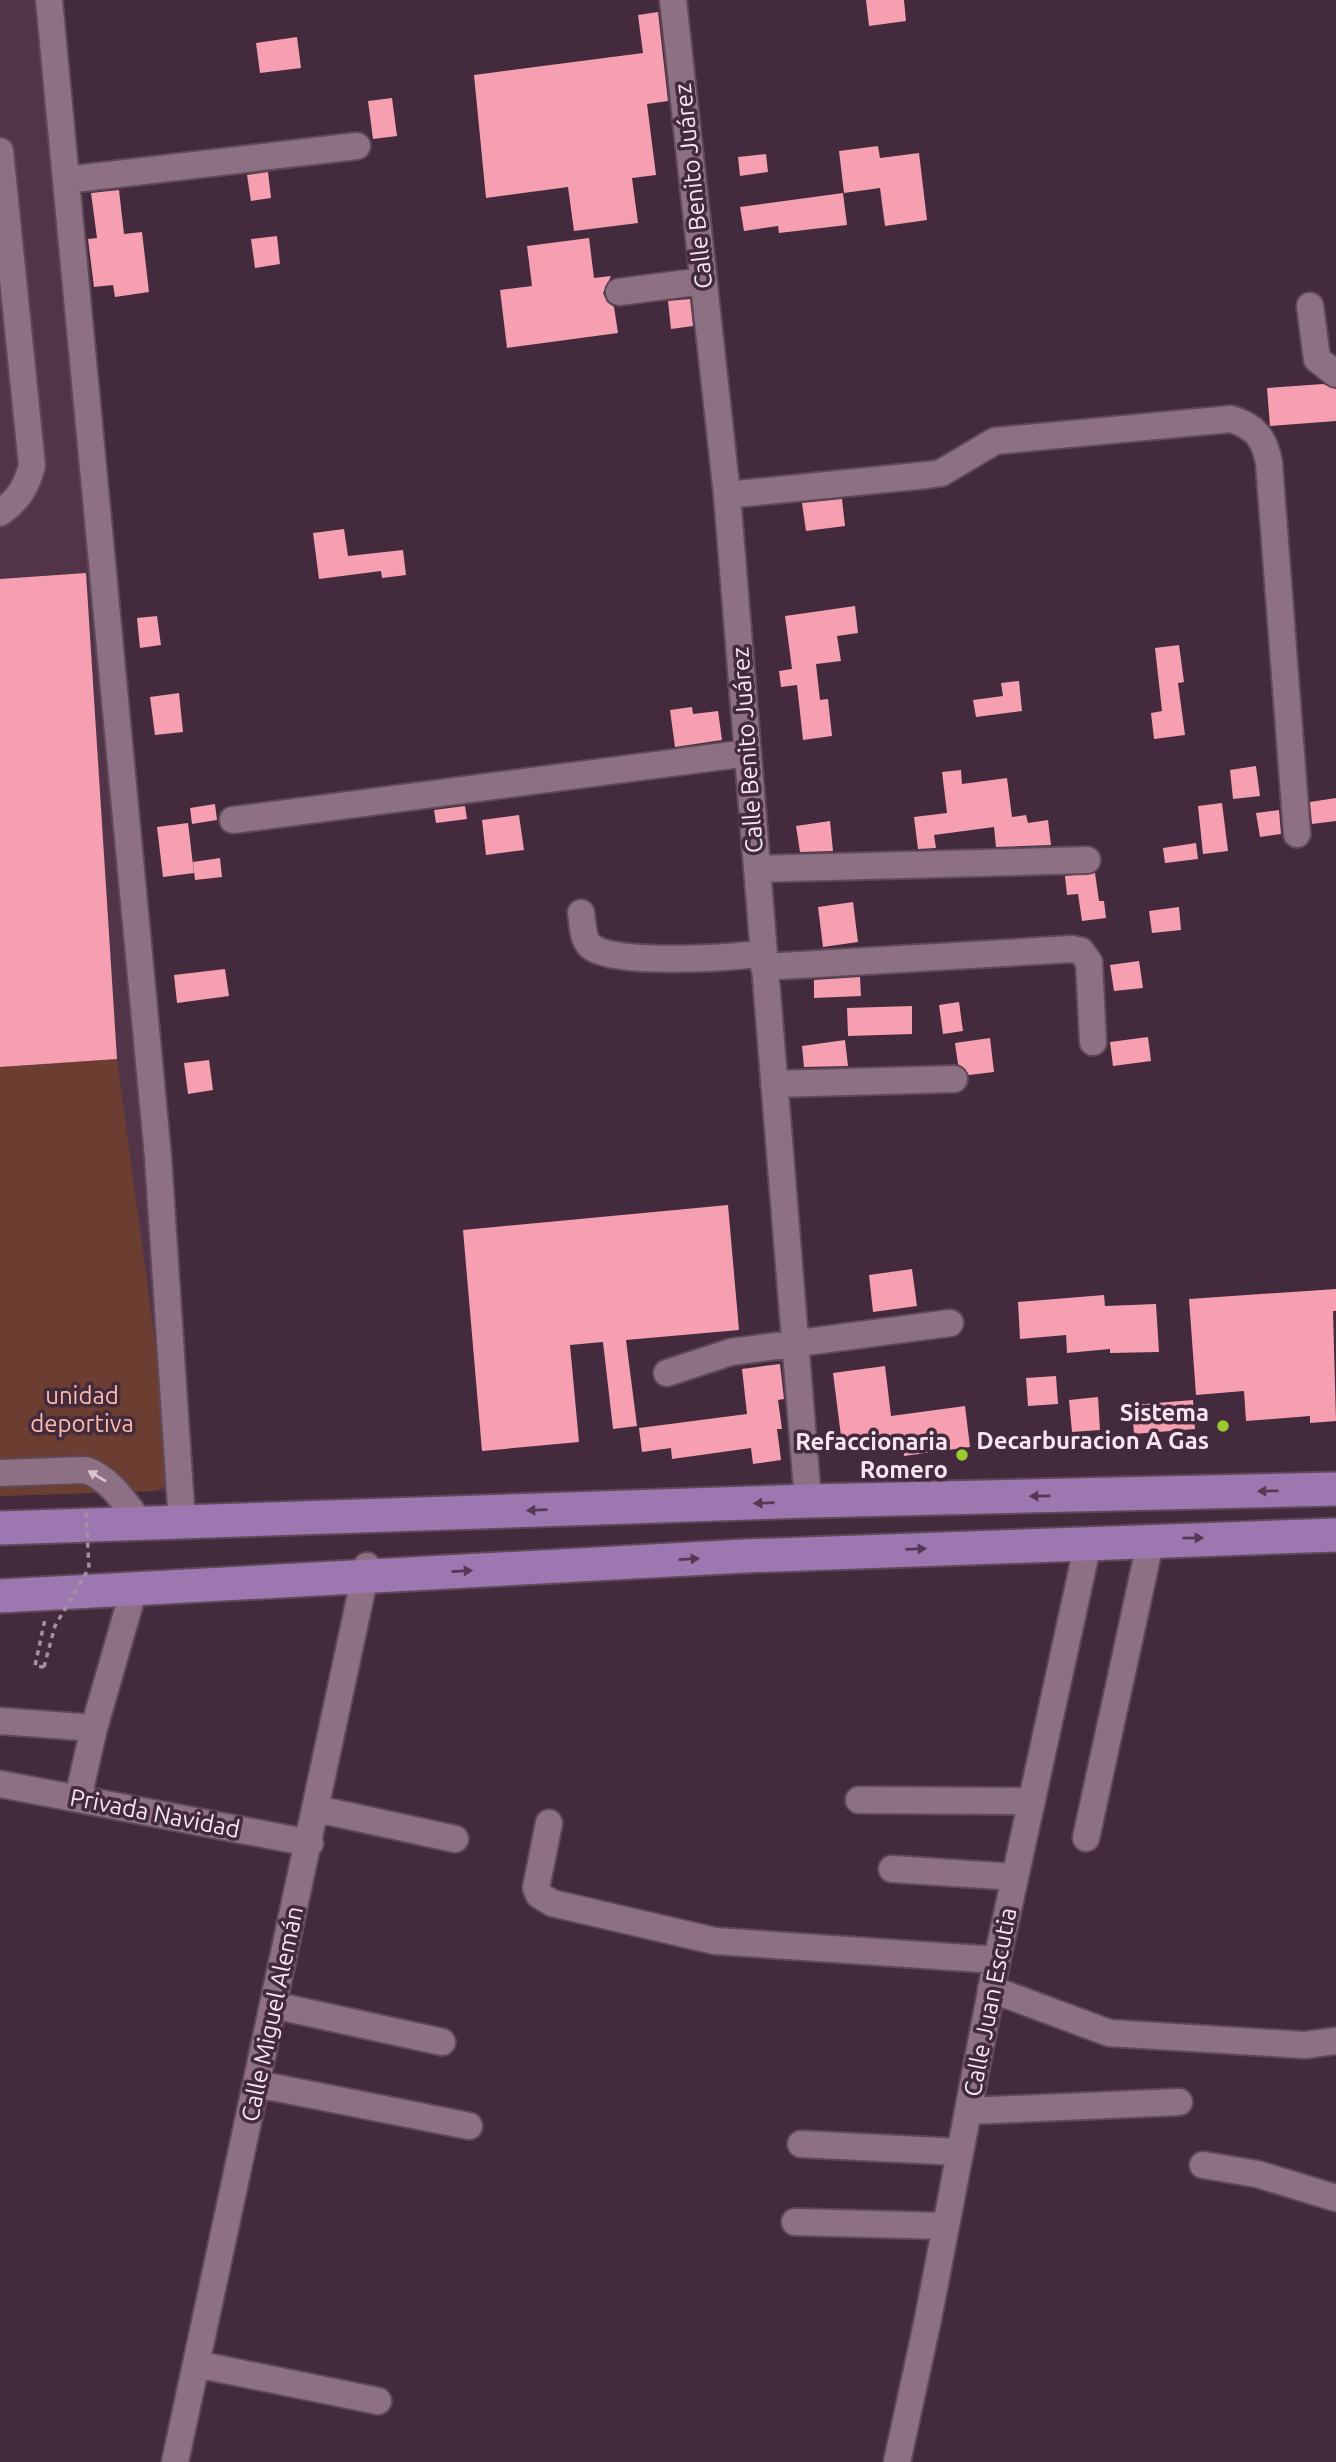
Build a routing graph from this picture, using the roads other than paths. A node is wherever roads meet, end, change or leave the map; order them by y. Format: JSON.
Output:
{"nodes":[{"id":1,"x":48,"y":0,"type":"edge"},
{"id":2,"x":673,"y":0,"type":"edge"},
{"id":3,"x":356,"y":146,"type":"dead end"},
{"id":4,"x":0,"y":151,"type":"edge"},
{"id":5,"x":66,"y":180,"type":"junction"},
{"id":6,"x":704,"y":281,"type":"junction"},
{"id":7,"x":619,"y":292,"type":"dead end"},
{"id":8,"x":1310,"y":306,"type":"dead end"},
{"id":9,"x":1336,"y":374,"type":"edge"},
{"id":10,"x":727,"y":495,"type":"junction"},
{"id":11,"x":0,"y":513,"type":"edge"},
{"id":12,"x":748,"y":753,"type":"junction"},
{"id":13,"x":233,"y":820,"type":"dead end"},
{"id":14,"x":1297,"y":834,"type":"dead end"},
{"id":15,"x":1087,"y":860,"type":"dead end"},
{"id":16,"x":757,"y":869,"type":"junction"},
{"id":17,"x":581,"y":913,"type":"dead end"},
{"id":18,"x":763,"y":960,"type":"junction"},
{"id":19,"x":1093,"y":1042,"type":"dead end"},
{"id":20,"x":954,"y":1079,"type":"dead end"},
{"id":21,"x":774,"y":1084,"type":"junction"},
{"id":22,"x":950,"y":1323,"type":"dead end"},
{"id":23,"x":795,"y":1342,"type":"junction"},
{"id":24,"x":667,"y":1373,"type":"dead end"},
{"id":25,"x":0,"y":1473,"type":"edge"},
{"id":26,"x":1336,"y":1489,"type":"edge"},
{"id":27,"x":808,"y":1501,"type":"junction"},
{"id":28,"x":182,"y":1523,"type":"junction"},
{"id":29,"x":142,"y":1526,"type":"junction"},
{"id":30,"x":0,"y":1528,"type":"edge"},
{"id":31,"x":1336,"y":1535,"type":"edge"},
{"id":32,"x":1152,"y":1539,"type":"junction"},
{"id":33,"x":1088,"y":1543,"type":"junction"},
{"id":34,"x":375,"y":1572,"type":"junction"},
{"id":35,"x":0,"y":1577,"type":"edge"},
{"id":36,"x":134,"y":1589,"type":"junction"},
{"id":37,"x":0,"y":1596,"type":"edge"},
{"id":38,"x":0,"y":1721,"type":"edge"},
{"id":39,"x":94,"y":1728,"type":"junction"},
{"id":40,"x":0,"y":1784,"type":"edge"},
{"id":41,"x":78,"y":1798,"type":"junction"},
{"id":42,"x":859,"y":1800,"type":"dead end"},
{"id":43,"x":1032,"y":1801,"type":"junction"},
{"id":44,"x":317,"y":1810,"type":"junction"},
{"id":45,"x":549,"y":1823,"type":"dead end"},
{"id":46,"x":1086,"y":1838,"type":"dead end"},
{"id":47,"x":454,"y":1839,"type":"dead end"},
{"id":48,"x":310,"y":1843,"type":"junction"},
{"id":49,"x":892,"y":1869,"type":"dead end"},
{"id":50,"x":1015,"y":1877,"type":"junction"},
{"id":51,"x":997,"y":1960,"type":"junction"},
{"id":52,"x":991,"y":1989,"type":"junction"},
{"id":53,"x":273,"y":2005,"type":"junction"},
{"id":54,"x":1336,"y":2041,"type":"edge"},
{"id":55,"x":442,"y":2042,"type":"dead end"},
{"id":56,"x":257,"y":2084,"type":"junction"},
{"id":57,"x":1180,"y":2102,"type":"dead end"},
{"id":58,"x":968,"y":2111,"type":"junction"},
{"id":59,"x":469,"y":2126,"type":"dead end"},
{"id":60,"x":801,"y":2144,"type":"dead end"},
{"id":61,"x":960,"y":2152,"type":"junction"},
{"id":62,"x":1203,"y":2165,"type":"dead end"},
{"id":63,"x":1336,"y":2199,"type":"edge"},
{"id":64,"x":795,"y":2222,"type":"dead end"},
{"id":65,"x":946,"y":2226,"type":"junction"},
{"id":66,"x":196,"y":2364,"type":"junction"},
{"id":67,"x":379,"y":2401,"type":"dead end"},
{"id":68,"x":175,"y":2462,"type":"edge"},
{"id":69,"x":897,"y":2462,"type":"edge"}],
"edges":[{"from":1,"to":5,"type":"street"},
{"from":2,"to":6,"type":"street","name":"Calle Benito Juárez"},
{"from":3,"to":5,"type":"street"},
{"from":4,"to":11,"type":"street"},
{"from":5,"to":28,"type":"street"},
{"from":6,"to":7,"type":"street"},
{"from":6,"to":10,"type":"street","name":"Calle Benito Juárez"},
{"from":8,"to":9,"type":"street"},
{"from":10,"to":12,"type":"street","name":"Calle Benito Juárez"},
{"from":10,"to":14,"type":"street"},
{"from":12,"to":13,"type":"street"},
{"from":12,"to":16,"type":"street","name":"Calle Benito Juárez"},
{"from":15,"to":16,"type":"street"},
{"from":16,"to":18,"type":"street","name":"Calle Benito Juárez"},
{"from":17,"to":18,"type":"street"},
{"from":18,"to":19,"type":"street"},
{"from":18,"to":21,"type":"street","name":"Calle Benito Juárez"},
{"from":20,"to":21,"type":"street"},
{"from":21,"to":23,"type":"street","name":"Calle Benito Juárez"},
{"from":22,"to":23,"type":"street"},
{"from":23,"to":24,"type":"street"},
{"from":23,"to":27,"type":"street","name":"Calle Benito Juárez"},
{"from":29,"to":25,"type":"street","one_way":true},
{"from":26,"to":27,"type":"main road","one_way":true},
{"from":27,"to":28,"type":"main road","one_way":true},
{"from":28,"to":29,"type":"main road"},
{"from":29,"to":30,"type":"main road"},
{"from":32,"to":31,"type":"main road","one_way":true},
{"from":32,"to":33,"type":"main road"},
{"from":32,"to":46,"type":"street"},
{"from":34,"to":33,"type":"main road","one_way":true},
{"from":33,"to":43,"type":"street","name":"Calle Juan Escutia"},
{"from":34,"to":35,"type":"main road"},
{"from":34,"to":36,"type":"main road"},
{"from":34,"to":44,"type":"street","name":"Calle Miguel Alemán"},
{"from":36,"to":37,"type":"main road"},
{"from":36,"to":39,"type":"street"},
{"from":38,"to":39,"type":"street"},
{"from":39,"to":41,"type":"street"},
{"from":40,"to":41,"type":"street","name":"Privada Navidad"},
{"from":41,"to":48,"type":"street","name":"Privada Navidad"},
{"from":42,"to":43,"type":"street"},
{"from":43,"to":50,"type":"street","name":"Calle Juan Escutia"},
{"from":44,"to":47,"type":"street"},
{"from":44,"to":48,"type":"street","name":"Calle Miguel Alemán"},
{"from":45,"to":51,"type":"street"},
{"from":48,"to":53,"type":"street","name":"Calle Miguel Alemán"},
{"from":49,"to":50,"type":"street"},
{"from":50,"to":51,"type":"street","name":"Calle Juan Escutia"},
{"from":51,"to":52,"type":"street","name":"Calle Juan Escutia"},
{"from":52,"to":54,"type":"street"},
{"from":52,"to":58,"type":"street","name":"Calle Juan Escutia"},
{"from":53,"to":55,"type":"street"},
{"from":53,"to":56,"type":"street","name":"Calle Miguel Alemán"},
{"from":56,"to":59,"type":"street"},
{"from":56,"to":66,"type":"street","name":"Calle Miguel Alemán"},
{"from":57,"to":58,"type":"street"},
{"from":58,"to":61,"type":"street","name":"Calle Juan Escutia"},
{"from":60,"to":61,"type":"street"},
{"from":61,"to":65,"type":"street","name":"Calle Juan Escutia"},
{"from":62,"to":63,"type":"street"},
{"from":64,"to":65,"type":"street"},
{"from":65,"to":69,"type":"street","name":"Calle Juan Escutia"},
{"from":66,"to":67,"type":"street"},
{"from":66,"to":68,"type":"street","name":"Calle Miguel Alemán"}]}
